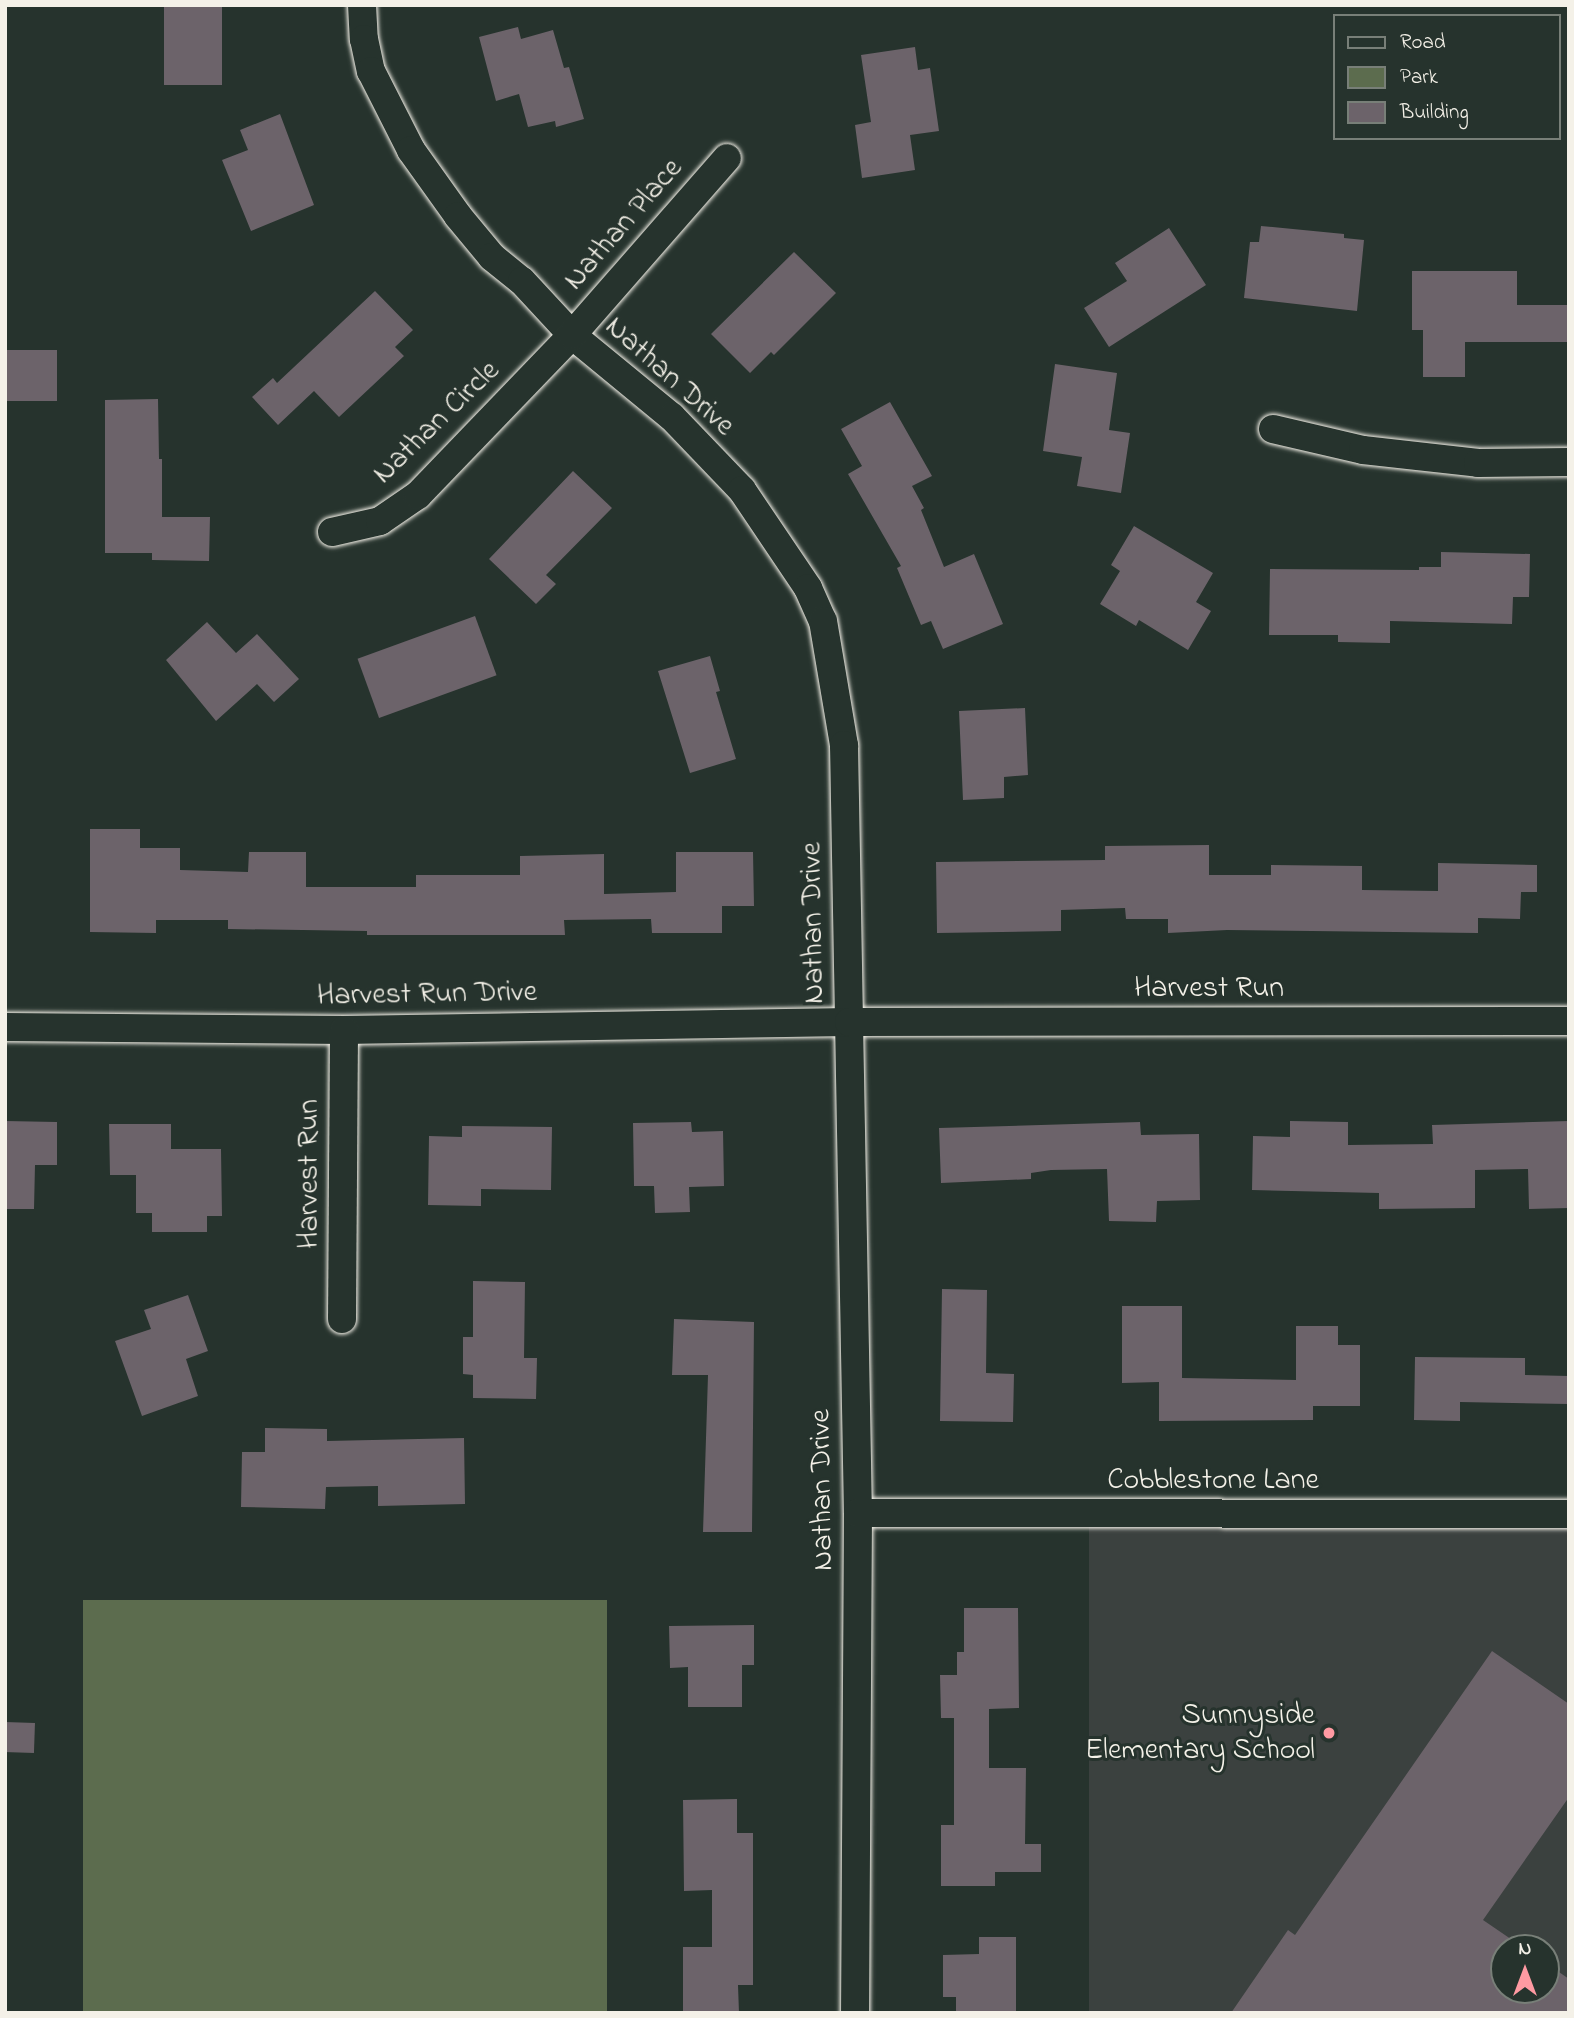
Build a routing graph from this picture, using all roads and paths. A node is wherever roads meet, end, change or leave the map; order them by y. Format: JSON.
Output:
{"nodes":[{"id":1,"x":362,"y":5,"type":"edge"},
{"id":2,"x":727,"y":158,"type":"dead end"},
{"id":3,"x":572,"y":335,"type":"junction"},
{"id":4,"x":1273,"y":429,"type":"dead end"},
{"id":5,"x":1569,"y":462,"type":"edge"},
{"id":6,"x":332,"y":532,"type":"dead end"},
{"id":7,"x":1569,"y":1021,"type":"edge"},
{"id":8,"x":849,"y":1022,"type":"junction"},
{"id":9,"x":5,"y":1027,"type":"edge"},
{"id":10,"x":344,"y":1030,"type":"junction"},
{"id":11,"x":342,"y":1319,"type":"dead end"},
{"id":12,"x":858,"y":1513,"type":"junction"},
{"id":13,"x":1569,"y":1514,"type":"edge"},
{"id":14,"x":855,"y":2013,"type":"edge"}],
"edges":[{"from":1,"to":3,"type":"street","name":"Nathan Drive"},
{"from":2,"to":3,"type":"street","name":"Nathan Place"},
{"from":3,"to":6,"type":"street","name":"Nathan Circle"},
{"from":3,"to":8,"type":"street","name":"Nathan Drive"},
{"from":4,"to":5,"type":"street"},
{"from":7,"to":8,"type":"street","name":"Harvest Run"},
{"from":8,"to":10,"type":"street","name":"Harvest Run Drive"},
{"from":8,"to":12,"type":"street","name":"Nathan Drive"},
{"from":9,"to":10,"type":"street","name":"Harvest Run Drive"},
{"from":10,"to":11,"type":"street","name":"Harvest Run"},
{"from":12,"to":13,"type":"street","name":"Cobblestone Lane"},
{"from":12,"to":14,"type":"street","name":"Nathan Drive"}]}
